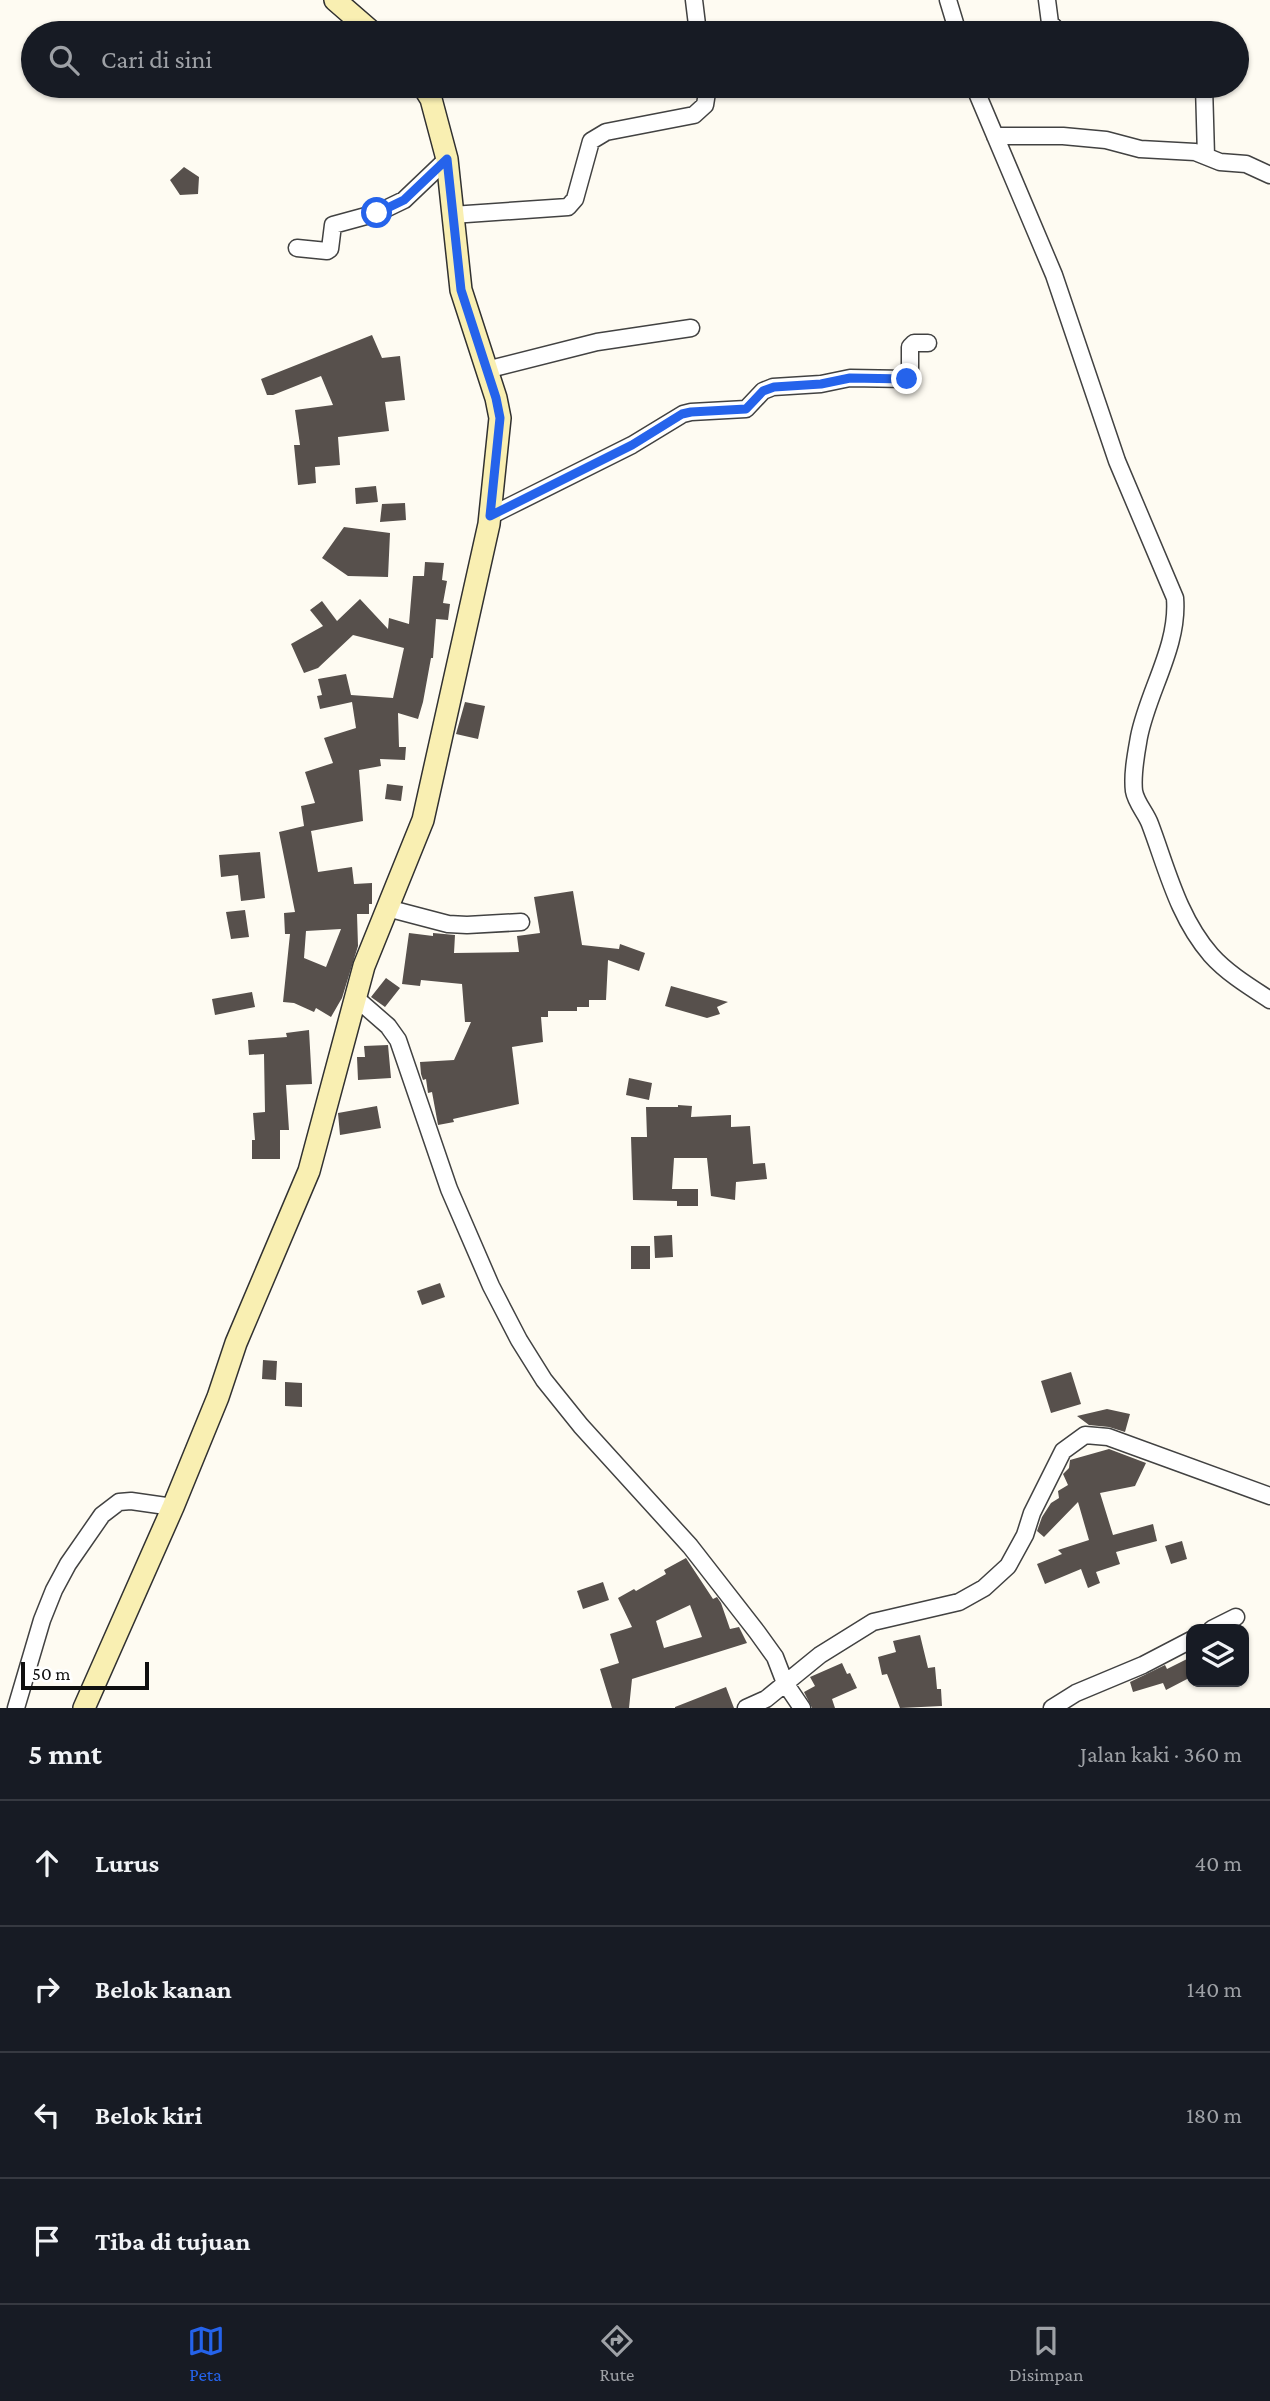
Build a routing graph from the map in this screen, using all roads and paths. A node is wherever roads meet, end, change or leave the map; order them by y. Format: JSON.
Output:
{"nodes":[{"id":1,"x":335,"y":0,"type":"edge"},
{"id":2,"x":694,"y":0,"type":"edge"},
{"id":3,"x":948,"y":0,"type":"edge"},
{"id":4,"x":1047,"y":0,"type":"edge"},
{"id":5,"x":359,"y":21,"type":"edge"},
{"id":6,"x":697,"y":21,"type":"edge"},
{"id":7,"x":954,"y":21,"type":"edge"},
{"id":8,"x":1050,"y":21,"type":"edge"},
{"id":9,"x":430,"y":98,"type":"edge"},
{"id":10,"x":706,"y":98,"type":"edge"},
{"id":11,"x":979,"y":98,"type":"edge"},
{"id":12,"x":1204,"y":98,"type":"edge"},
{"id":13,"x":995,"y":136,"type":"junction"},
{"id":14,"x":1206,"y":156,"type":"junction"},
{"id":15,"x":447,"y":159,"type":"junction"},
{"id":16,"x":1270,"y":175,"type":"edge"},
{"id":17,"x":452,"y":215,"type":"junction"},
{"id":18,"x":297,"y":248,"type":"dead end"},
{"id":19,"x":691,"y":328,"type":"dead end"},
{"id":20,"x":928,"y":344,"type":"dead end"},
{"id":21,"x":486,"y":370,"type":"junction"},
{"id":22,"x":490,"y":516,"type":"junction"},
{"id":23,"x":387,"y":908,"type":"junction"},
{"id":24,"x":521,"y":922,"type":"dead end"},
{"id":25,"x":357,"y":999,"type":"junction"},
{"id":26,"x":1270,"y":1000,"type":"edge"},
{"id":27,"x":1270,"y":1496,"type":"edge"},
{"id":28,"x":173,"y":1507,"type":"junction"},
{"id":29,"x":1236,"y":1617,"type":"dead end"},
{"id":30,"x":1222,"y":1624,"type":"edge"},
{"id":31,"x":1186,"y":1642,"type":"edge"},
{"id":32,"x":785,"y":1683,"type":"junction"},
{"id":33,"x":16,"y":1708,"type":"edge"},
{"id":34,"x":84,"y":1708,"type":"edge"},
{"id":35,"x":746,"y":1708,"type":"edge"},
{"id":36,"x":803,"y":1708,"type":"edge"},
{"id":37,"x":1052,"y":1708,"type":"edge"}],
"edges":[{"from":1,"to":5,"type":"street"},
{"from":2,"to":6,"type":"street"},
{"from":3,"to":7,"type":"street"},
{"from":4,"to":8,"type":"street"},
{"from":9,"to":15,"type":"street"},
{"from":10,"to":17,"type":"street"},
{"from":11,"to":13,"type":"street"},
{"from":12,"to":14,"type":"street"},
{"from":13,"to":14,"type":"street"},
{"from":13,"to":26,"type":"street"},
{"from":14,"to":16,"type":"street"},
{"from":15,"to":17,"type":"street"},
{"from":15,"to":18,"type":"street"},
{"from":17,"to":21,"type":"street"},
{"from":19,"to":21,"type":"street"},
{"from":20,"to":22,"type":"street"},
{"from":21,"to":22,"type":"street"},
{"from":22,"to":23,"type":"street"},
{"from":23,"to":24,"type":"street"},
{"from":23,"to":25,"type":"street"},
{"from":25,"to":28,"type":"street"},
{"from":25,"to":32,"type":"street"},
{"from":27,"to":32,"type":"street"},
{"from":28,"to":33,"type":"street"},
{"from":28,"to":34,"type":"street"},
{"from":29,"to":30,"type":"street"},
{"from":31,"to":37,"type":"street"},
{"from":32,"to":35,"type":"street"},
{"from":32,"to":36,"type":"street"}]}
